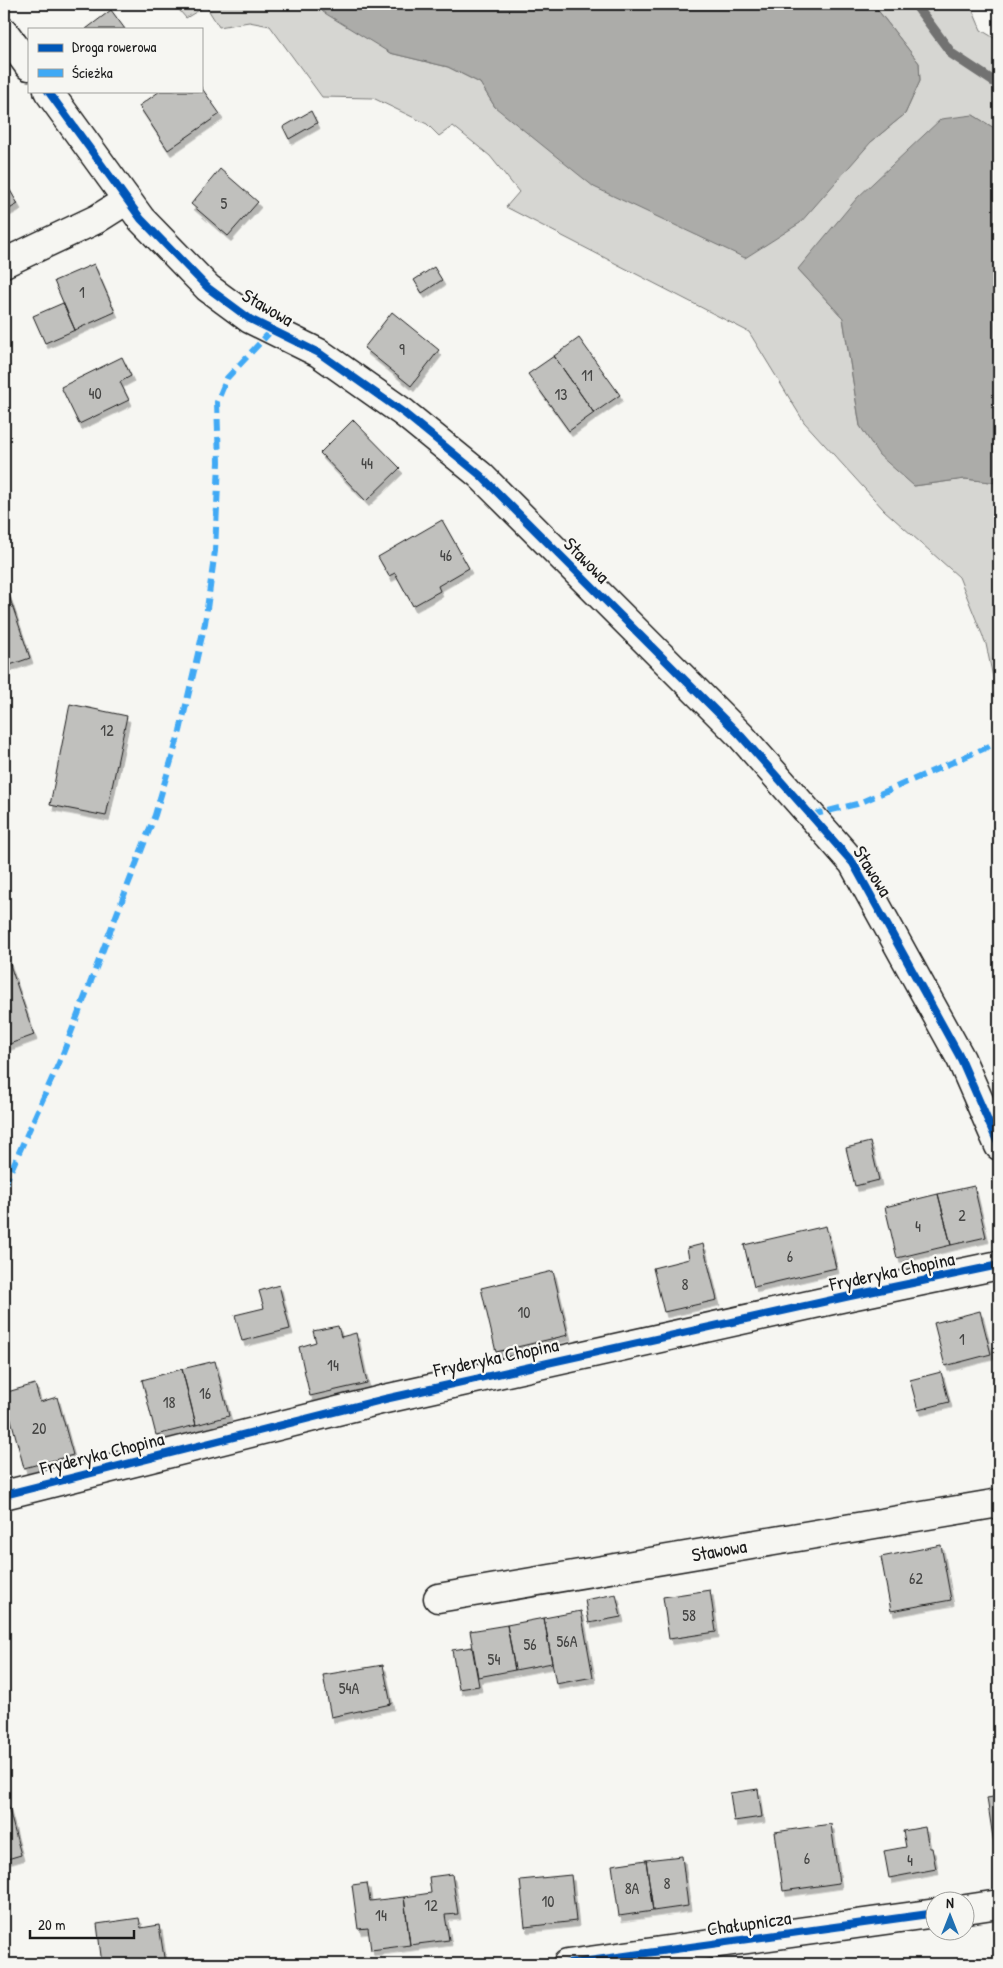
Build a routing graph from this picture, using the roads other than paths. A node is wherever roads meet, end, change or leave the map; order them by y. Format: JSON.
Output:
{"nodes":[{"id":1,"x":4,"y":32,"type":"edge"},
{"id":2,"x":28,"y":65,"type":"edge"},
{"id":3,"x":49,"y":92,"type":"edge"},
{"id":4,"x":127,"y":200,"type":"junction"},
{"id":5,"x":4,"y":263,"type":"edge"},
{"id":6,"x":999,"y":1146,"type":"edge"},
{"id":7,"x":999,"y":1265,"type":"edge"},
{"id":8,"x":4,"y":1495,"type":"edge"},
{"id":9,"x":999,"y":1502,"type":"edge"},
{"id":10,"x":438,"y":1598,"type":"dead end"},
{"id":11,"x":999,"y":1904,"type":"edge"},
{"id":12,"x":976,"y":1907,"type":"edge"},
{"id":13,"x":926,"y":1914,"type":"edge"},
{"id":14,"x":567,"y":1964,"type":"edge"}],
"edges":[{"from":1,"to":2,"type":"street"},
{"from":3,"to":4,"type":"street","name":"Stawowa"},
{"from":4,"to":5,"type":"street"},
{"from":4,"to":6,"type":"street","name":"Stawowa"},
{"from":7,"to":8,"type":"street","name":"Fryderyka Chopina"},
{"from":9,"to":10,"type":"street","name":"Stawowa"},
{"from":11,"to":12,"type":"street"},
{"from":13,"to":14,"type":"street","name":"Chałupnicza"}]}
